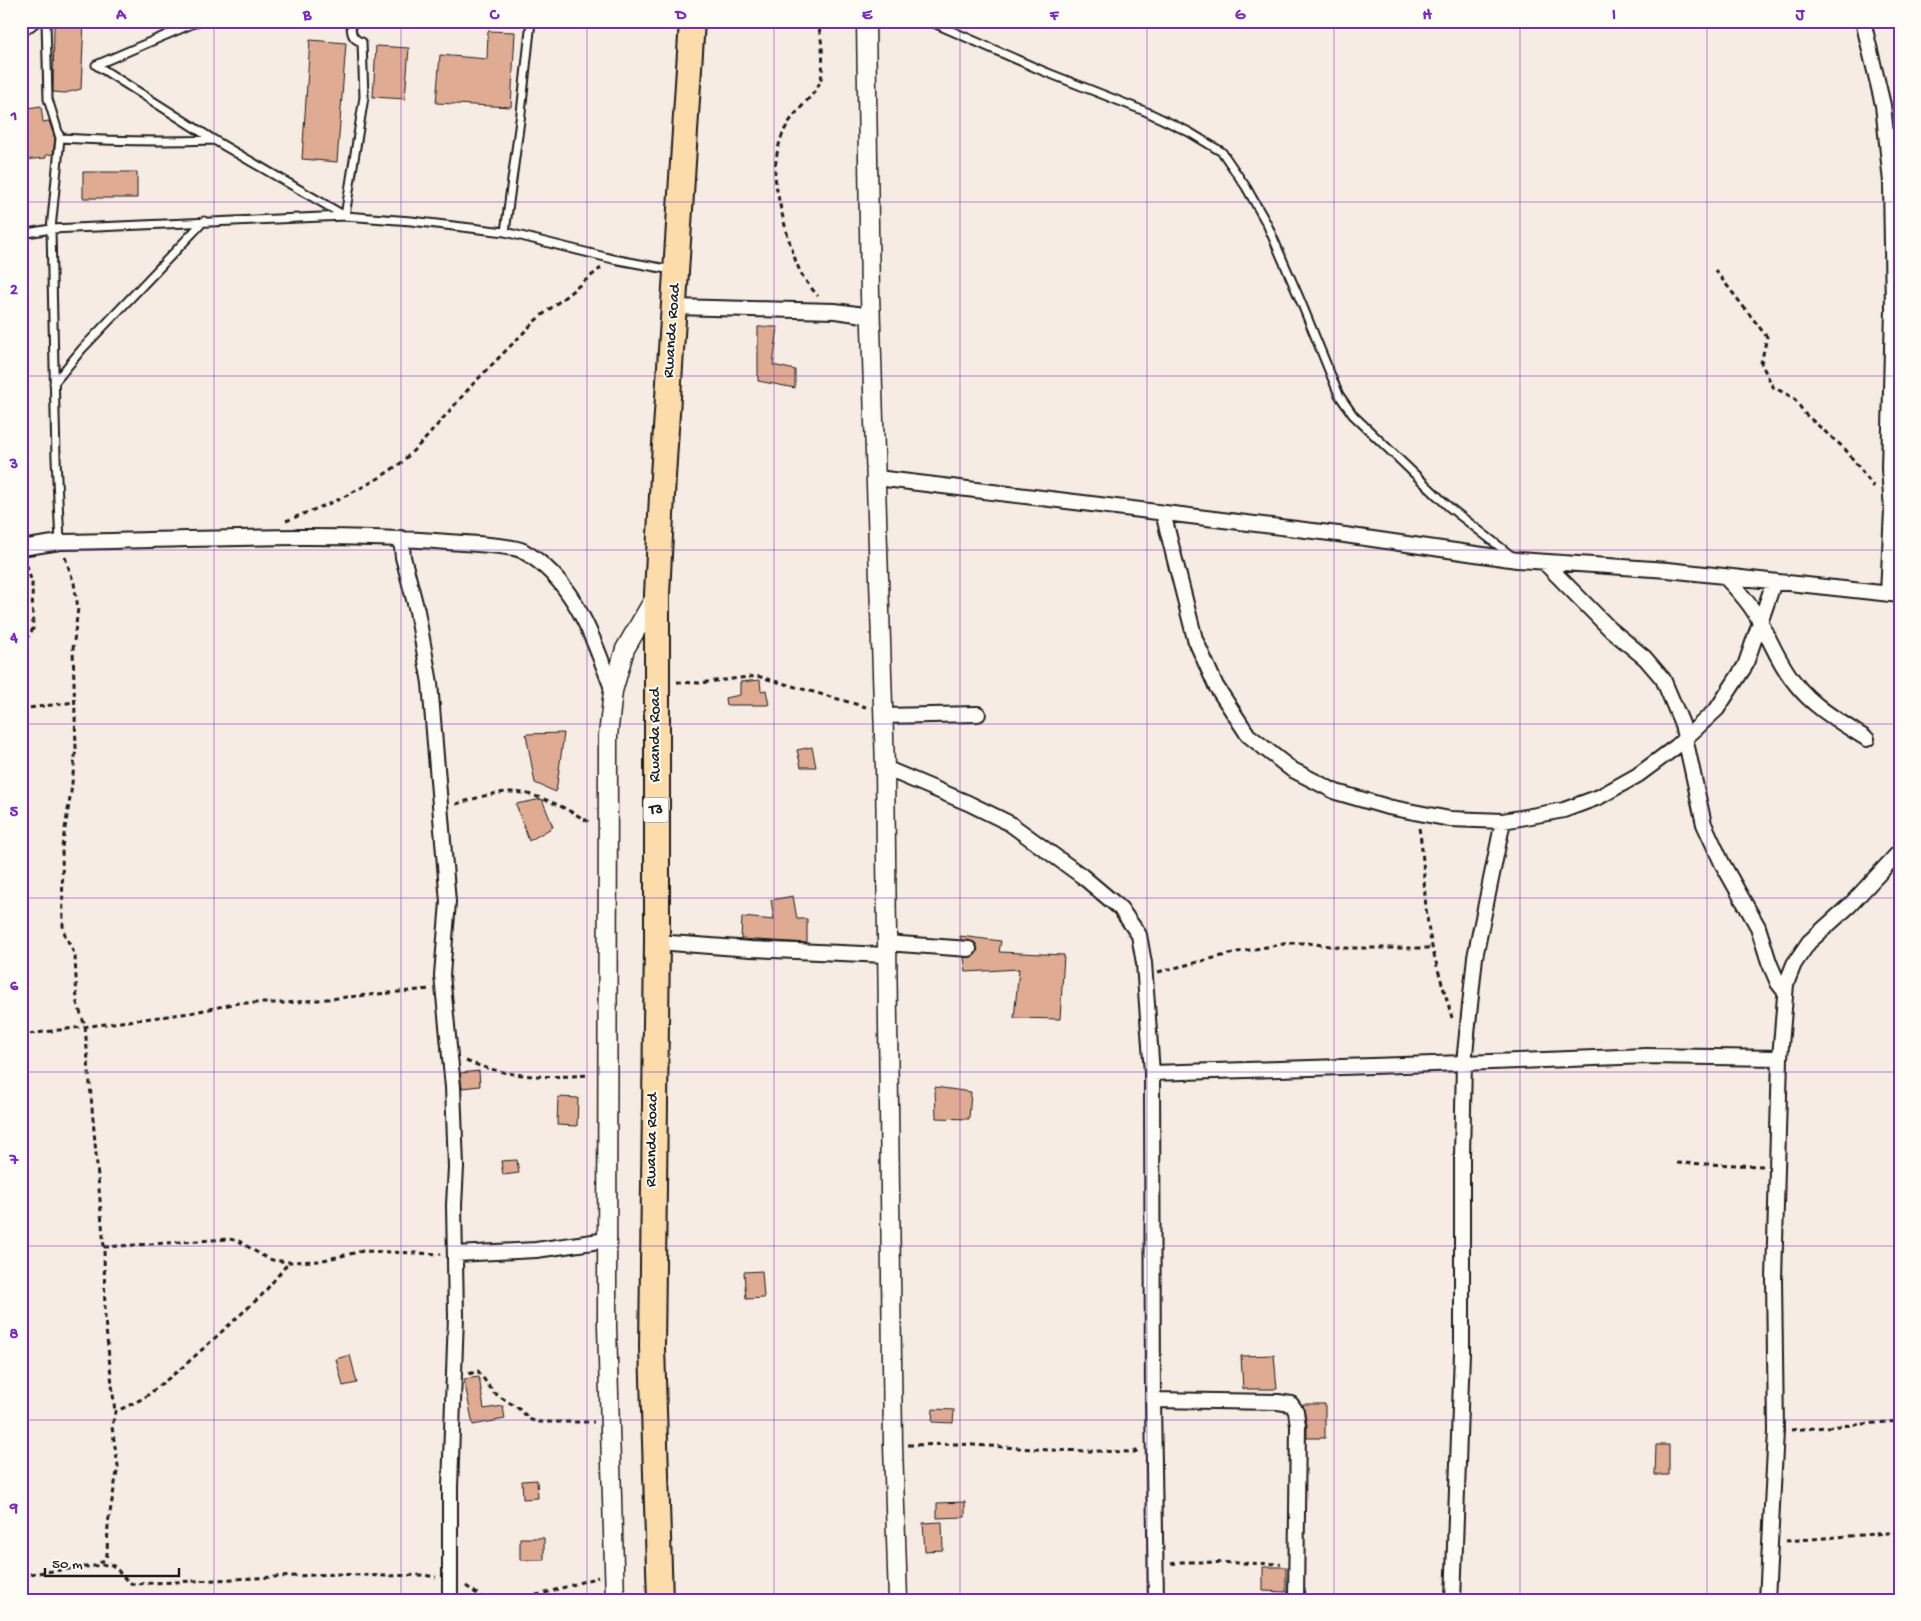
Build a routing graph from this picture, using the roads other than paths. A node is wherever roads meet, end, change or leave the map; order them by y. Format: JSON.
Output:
{"nodes":[{"id":1,"x":38,"y":21,"type":"edge"},
{"id":2,"x":46,"y":21,"type":"edge"},
{"id":3,"x":199,"y":21,"type":"edge"},
{"id":4,"x":351,"y":21,"type":"edge"},
{"id":5,"x":531,"y":21,"type":"edge"},
{"id":6,"x":692,"y":21,"type":"edge"},
{"id":7,"x":866,"y":21,"type":"edge"},
{"id":8,"x":929,"y":21,"type":"edge"},
{"id":9,"x":1863,"y":21,"type":"edge"},
{"id":10,"x":21,"y":34,"type":"edge"},
{"id":11,"x":60,"y":138,"type":"junction"},
{"id":12,"x":214,"y":140,"type":"junction"},
{"id":13,"x":345,"y":216,"type":"junction"},
{"id":14,"x":204,"y":222,"type":"junction"},
{"id":15,"x":21,"y":228,"type":"edge"},
{"id":16,"x":51,"y":229,"type":"junction"},
{"id":17,"x":505,"y":232,"type":"junction"},
{"id":18,"x":25,"y":233,"type":"edge"},
{"id":19,"x":677,"y":271,"type":"junction"},
{"id":20,"x":674,"y":307,"type":"junction"},
{"id":21,"x":871,"y":316,"type":"junction"},
{"id":22,"x":54,"y":383,"type":"junction"},
{"id":23,"x":877,"y":478,"type":"junction"},
{"id":24,"x":1163,"y":513,"type":"junction"},
{"id":25,"x":400,"y":538,"type":"junction"},
{"id":26,"x":60,"y":542,"type":"junction"},
{"id":27,"x":22,"y":548,"type":"edge"},
{"id":28,"x":1517,"y":560,"type":"junction"},
{"id":29,"x":1544,"y":562,"type":"junction"},
{"id":30,"x":1724,"y":576,"type":"junction"},
{"id":31,"x":1774,"y":582,"type":"junction"},
{"id":32,"x":657,"y":594,"type":"junction"},
{"id":33,"x":1894,"y":594,"type":"edge"},
{"id":34,"x":1760,"y":621,"type":"junction"},
{"id":35,"x":613,"y":690,"type":"junction"},
{"id":36,"x":884,"y":713,"type":"junction"},
{"id":37,"x":978,"y":714,"type":"dead end"},
{"id":38,"x":1685,"y":739,"type":"junction"},
{"id":39,"x":1867,"y":739,"type":"dead end"},
{"id":40,"x":885,"y":768,"type":"junction"},
{"id":41,"x":1503,"y":821,"type":"junction"},
{"id":42,"x":1900,"y":851,"type":"edge"},
{"id":43,"x":656,"y":942,"type":"junction"},
{"id":44,"x":886,"y":949,"type":"junction"},
{"id":45,"x":969,"y":949,"type":"dead end"},
{"id":46,"x":1785,"y":992,"type":"junction"},
{"id":47,"x":1780,"y":1058,"type":"junction"},
{"id":48,"x":1464,"y":1063,"type":"junction"},
{"id":49,"x":1152,"y":1072,"type":"junction"},
{"id":50,"x":607,"y":1240,"type":"junction"},
{"id":51,"x":456,"y":1254,"type":"junction"},
{"id":52,"x":1153,"y":1400,"type":"junction"},
{"id":53,"x":450,"y":1600,"type":"edge"},
{"id":54,"x":615,"y":1600,"type":"edge"},
{"id":55,"x":660,"y":1600,"type":"edge"},
{"id":56,"x":898,"y":1600,"type":"edge"},
{"id":57,"x":1156,"y":1600,"type":"edge"},
{"id":58,"x":1296,"y":1600,"type":"edge"},
{"id":59,"x":1454,"y":1600,"type":"edge"},
{"id":60,"x":1767,"y":1600,"type":"edge"}],
"edges":[{"from":1,"to":10,"type":"lane"},
{"from":2,"to":11,"type":"lane"},
{"from":3,"to":12,"type":"lane"},
{"from":4,"to":13,"type":"lane"},
{"from":5,"to":17,"type":"lane"},
{"from":6,"to":19,"type":"highway","name":"Rwanda Road","number":"T3"},
{"from":7,"to":21,"type":"street"},
{"from":8,"to":28,"type":"lane"},
{"from":9,"to":33,"type":"street"},
{"from":11,"to":12,"type":"lane"},
{"from":11,"to":16,"type":"lane"},
{"from":12,"to":13,"type":"lane"},
{"from":13,"to":14,"type":"lane"},
{"from":13,"to":17,"type":"lane"},
{"from":14,"to":16,"type":"lane"},
{"from":14,"to":22,"type":"lane"},
{"from":15,"to":18,"type":"lane"},
{"from":16,"to":18,"type":"lane"},
{"from":16,"to":22,"type":"lane"},
{"from":17,"to":19,"type":"lane"},
{"from":19,"to":20,"type":"highway","name":"Rwanda Road","number":"T3"},
{"from":20,"to":21,"type":"street"},
{"from":20,"to":32,"type":"highway","name":"Rwanda Road","number":"T3"},
{"from":21,"to":23,"type":"street"},
{"from":22,"to":26,"type":"lane"},
{"from":23,"to":24,"type":"street"},
{"from":23,"to":36,"type":"street"},
{"from":24,"to":28,"type":"street"},
{"from":24,"to":41,"type":"street"},
{"from":25,"to":26,"type":"street"},
{"from":25,"to":35,"type":"street"},
{"from":25,"to":51,"type":"street"},
{"from":26,"to":27,"type":"street"},
{"from":28,"to":29,"type":"street"},
{"from":29,"to":30,"type":"street"},
{"from":29,"to":38,"type":"street"},
{"from":30,"to":31,"type":"street"},
{"from":30,"to":34,"type":"street"},
{"from":31,"to":33,"type":"street"},
{"from":31,"to":34,"type":"street"},
{"from":32,"to":35,"type":"street"},
{"from":32,"to":43,"type":"highway","name":"Rwanda Road","number":"T3"},
{"from":34,"to":38,"type":"street"},
{"from":34,"to":39,"type":"street"},
{"from":35,"to":50,"type":"street"},
{"from":36,"to":37,"type":"street"},
{"from":36,"to":40,"type":"street"},
{"from":38,"to":41,"type":"street"},
{"from":38,"to":46,"type":"street"},
{"from":40,"to":44,"type":"street"},
{"from":40,"to":49,"type":"street"},
{"from":41,"to":48,"type":"street"},
{"from":42,"to":46,"type":"street"},
{"from":43,"to":44,"type":"street"},
{"from":43,"to":55,"type":"highway","name":"Rwanda Road","number":"T3"},
{"from":44,"to":45,"type":"street"},
{"from":44,"to":56,"type":"street"},
{"from":46,"to":47,"type":"street"},
{"from":47,"to":48,"type":"street"},
{"from":47,"to":60,"type":"street"},
{"from":48,"to":49,"type":"street"},
{"from":48,"to":59,"type":"street"},
{"from":49,"to":52,"type":"street"},
{"from":50,"to":51,"type":"street"},
{"from":50,"to":54,"type":"street"},
{"from":51,"to":53,"type":"street"},
{"from":52,"to":57,"type":"street"},
{"from":52,"to":58,"type":"street"}]}
